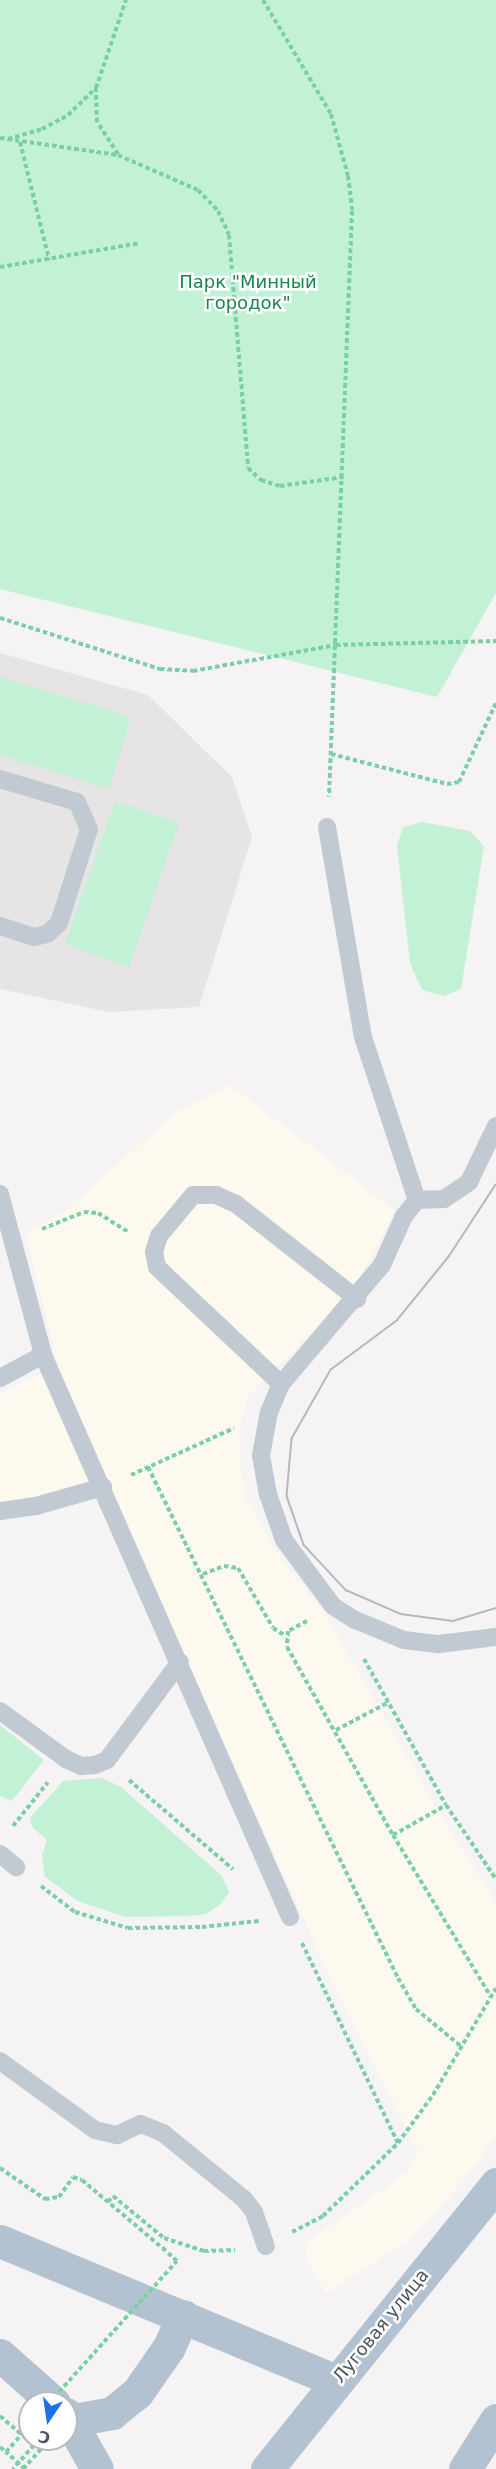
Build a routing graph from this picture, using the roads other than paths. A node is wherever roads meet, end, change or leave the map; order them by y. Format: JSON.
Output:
{"nodes":[{"id":1,"x":0,"y":778,"type":"edge"},
{"id":2,"x":327,"y":827,"type":"road end"},
{"id":3,"x":0,"y":926,"type":"edge"},
{"id":4,"x":496,"y":1126,"type":"edge"},
{"id":5,"x":0,"y":1194,"type":"edge"},
{"id":6,"x":417,"y":1200,"type":"junction"},
{"id":7,"x":3,"y":1215,"type":"edge"},
{"id":8,"x":357,"y":1299,"type":"junction"},
{"id":9,"x":43,"y":1355,"type":"junction"},
{"id":10,"x":0,"y":1378,"type":"edge"},
{"id":11,"x":281,"y":1384,"type":"junction"},
{"id":12,"x":103,"y":1487,"type":"junction"},
{"id":13,"x":0,"y":1511,"type":"edge"},
{"id":14,"x":496,"y":1637,"type":"edge"},
{"id":15,"x":180,"y":1662,"type":"junction"},
{"id":16,"x":0,"y":1711,"type":"edge"},
{"id":17,"x":0,"y":1854,"type":"edge"},
{"id":18,"x":16,"y":1867,"type":"road end"},
{"id":19,"x":290,"y":1917,"type":"road end"},
{"id":20,"x":0,"y":2061,"type":"edge"},
{"id":21,"x":496,"y":2184,"type":"edge"},
{"id":22,"x":0,"y":2241,"type":"edge"},
{"id":23,"x":266,"y":2246,"type":"dead end"},
{"id":24,"x":183,"y":2316,"type":"junction"},
{"id":25,"x":0,"y":2355,"type":"edge"},
{"id":26,"x":337,"y":2381,"type":"junction"},
{"id":27,"x":34,"y":2391,"type":"edge"},
{"id":28,"x":78,"y":2415,"type":"edge"},
{"id":29,"x":496,"y":2420,"type":"edge"},
{"id":30,"x":78,"y":2443,"type":"edge"},
{"id":31,"x":97,"y":2469,"type":"edge"},
{"id":32,"x":267,"y":2469,"type":"edge"},
{"id":33,"x":465,"y":2469,"type":"edge"}],
"edges":[{"from":1,"to":3,"type":"lane"},
{"from":2,"to":6,"type":"lane"},
{"from":4,"to":6,"type":"lane"},
{"from":5,"to":7,"type":"lane"},
{"from":6,"to":8,"type":"lane"},
{"from":7,"to":9,"type":"lane"},
{"from":8,"to":11,"type":"lane"},
{"from":8,"to":11,"type":"lane"},
{"from":9,"to":10,"type":"lane"},
{"from":9,"to":12,"type":"lane"},
{"from":11,"to":14,"type":"lane"},
{"from":12,"to":13,"type":"lane"},
{"from":12,"to":15,"type":"lane"},
{"from":15,"to":16,"type":"lane"},
{"from":15,"to":19,"type":"lane"},
{"from":17,"to":18,"type":"lane"},
{"from":20,"to":23,"type":"lane"},
{"from":21,"to":26,"type":"main road","name":"Луговая улица"},
{"from":22,"to":24,"type":"main road"},
{"from":24,"to":26,"type":"main road"},
{"from":24,"to":28,"type":"main road"},
{"from":25,"to":27,"type":"main road"},
{"from":26,"to":32,"type":"main road","name":"Луговая улица"},
{"from":29,"to":33,"type":"main road"},
{"from":30,"to":31,"type":"main road"}]}
